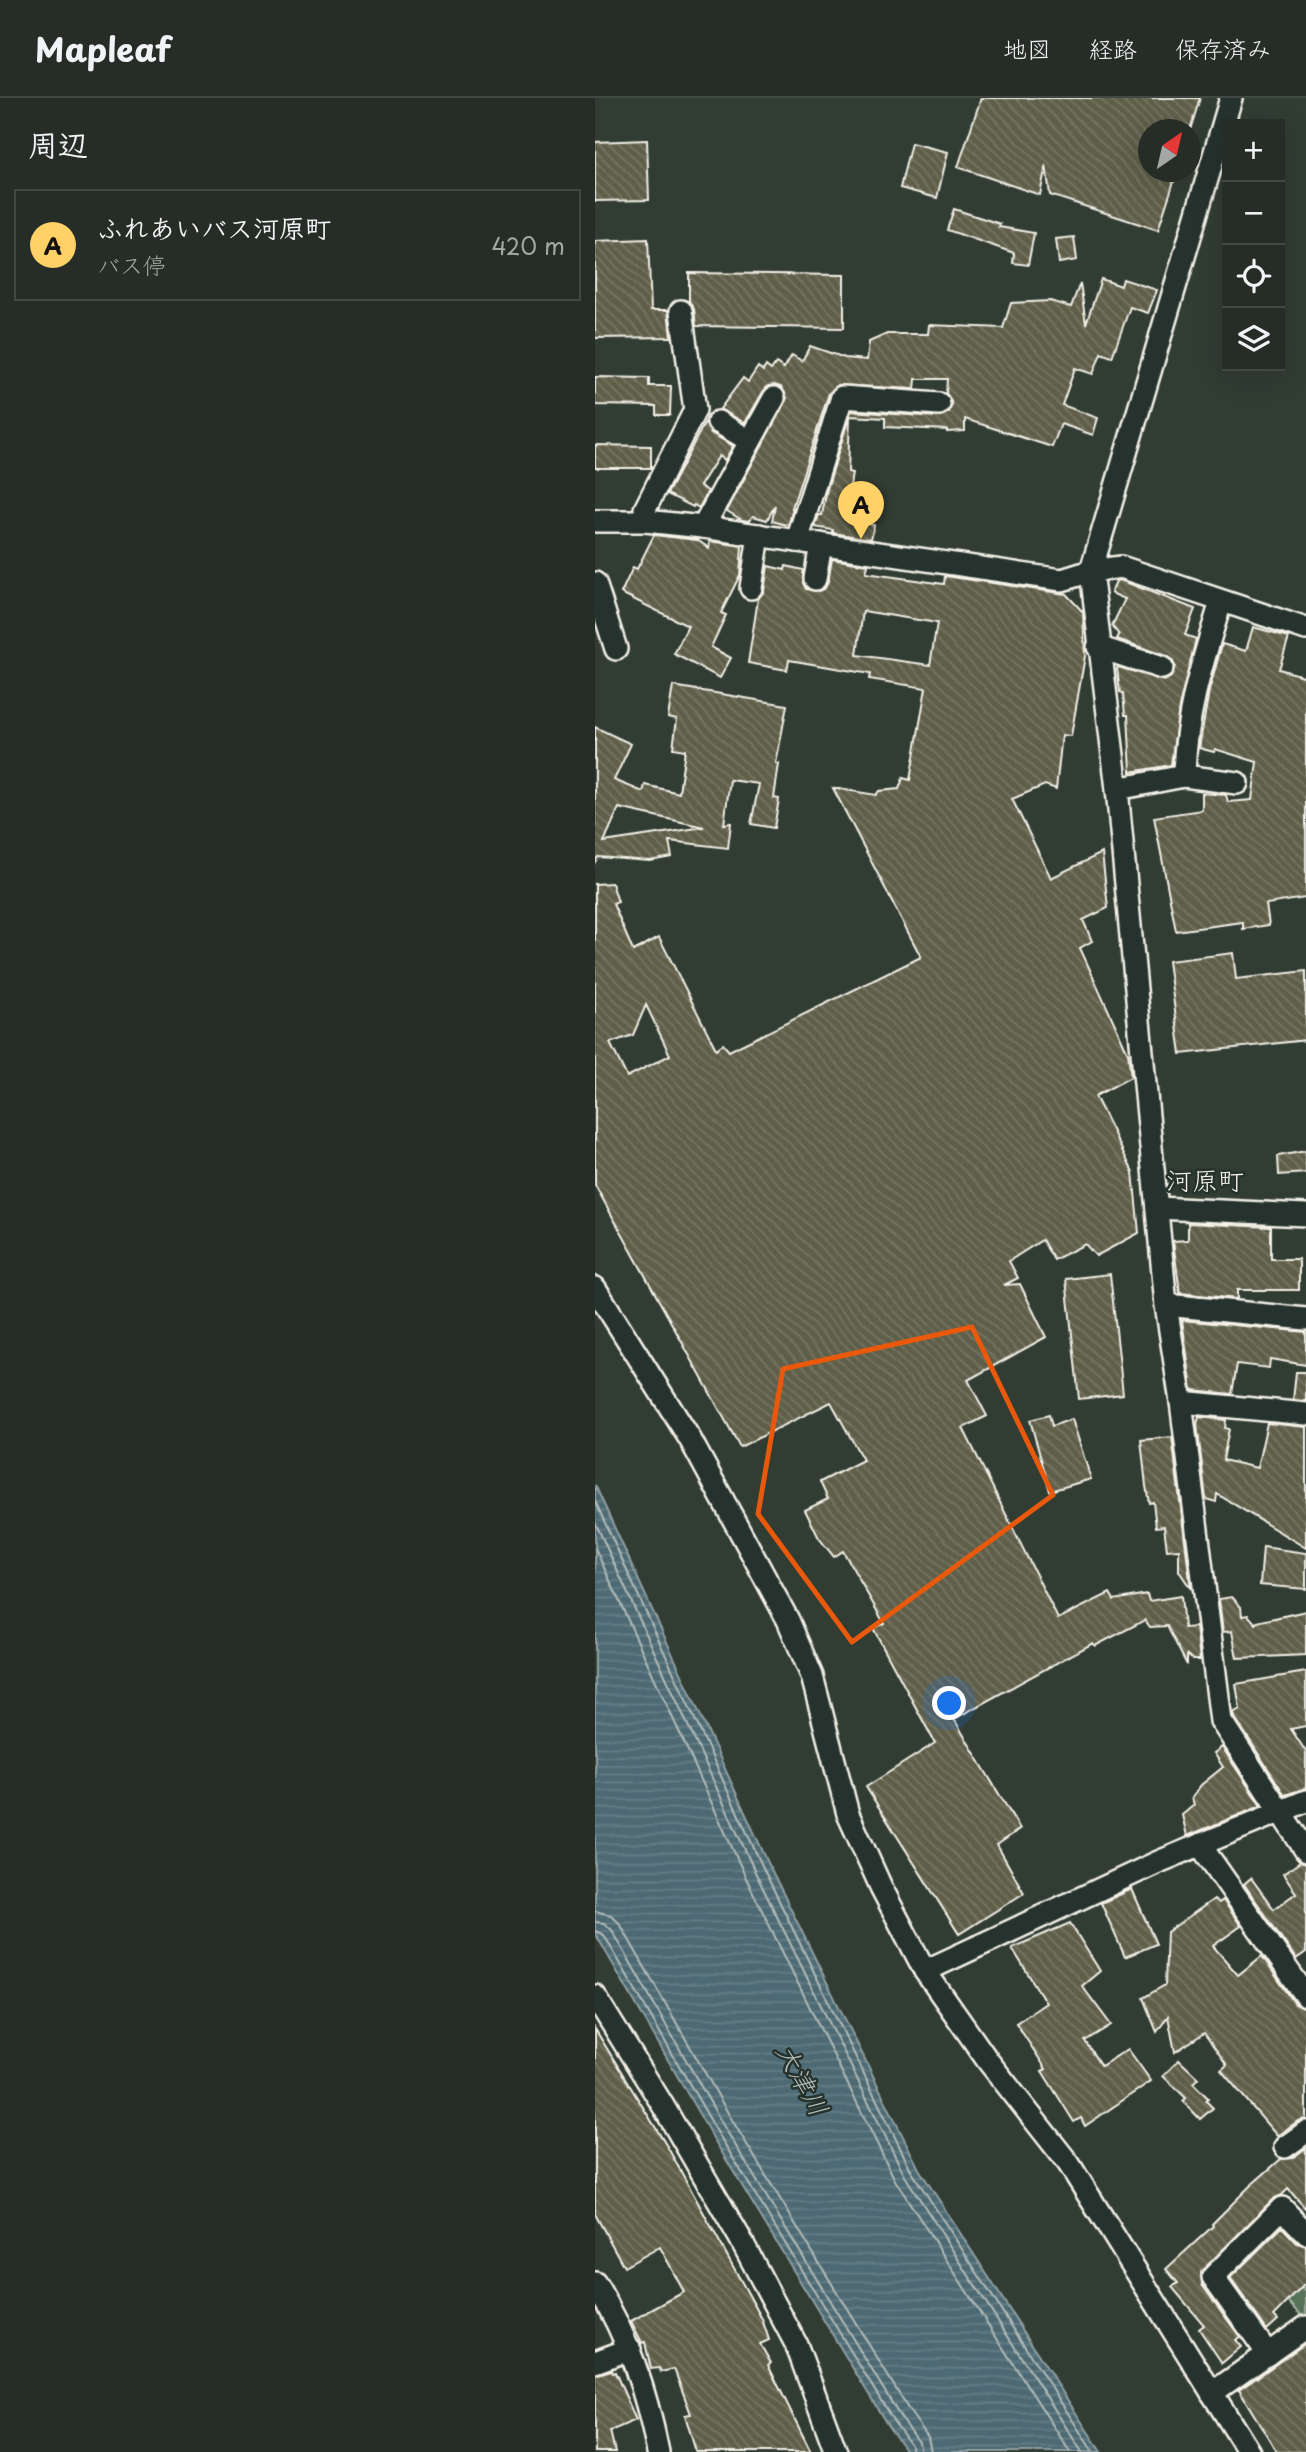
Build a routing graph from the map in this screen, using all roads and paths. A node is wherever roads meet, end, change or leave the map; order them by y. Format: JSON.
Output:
{"nodes":[{"id":1,"x":1231,"y":98,"type":"edge"},
{"id":2,"x":681,"y":311,"type":"dead end"},
{"id":3,"x":773,"y":398,"type":"dead end"},
{"id":4,"x":939,"y":404,"type":"dead end"},
{"id":5,"x":718,"y":422,"type":"dead end"},
{"id":6,"x":750,"y":441,"type":"junction"},
{"id":7,"x":595,"y":521,"type":"edge"},
{"id":8,"x":645,"y":521,"type":"junction"},
{"id":9,"x":703,"y":527,"type":"junction"},
{"id":10,"x":759,"y":536,"type":"junction"},
{"id":11,"x":797,"y":541,"type":"junction"},
{"id":12,"x":821,"y":544,"type":"junction"},
{"id":13,"x":1091,"y":571,"type":"junction"},
{"id":14,"x":815,"y":579,"type":"dead end"},
{"id":15,"x":595,"y":583,"type":"edge"},
{"id":16,"x":751,"y":588,"type":"dead end"},
{"id":17,"x":1221,"y":602,"type":"junction"},
{"id":18,"x":1306,"y":629,"type":"edge"},
{"id":19,"x":1098,"y":647,"type":"junction"},
{"id":20,"x":616,"y":649,"type":"dead end"},
{"id":21,"x":1162,"y":668,"type":"dead end"},
{"id":22,"x":1184,"y":776,"type":"junction"},
{"id":23,"x":1237,"y":783,"type":"dead end"},
{"id":24,"x":1117,"y":789,"type":"junction"},
{"id":25,"x":1157,"y":1208,"type":"junction"},
{"id":26,"x":1306,"y":1215,"type":"edge"},
{"id":27,"x":595,"y":1288,"type":"edge"},
{"id":28,"x":1166,"y":1305,"type":"junction"},
{"id":29,"x":1306,"y":1319,"type":"edge"},
{"id":30,"x":1181,"y":1402,"type":"junction"},
{"id":31,"x":1306,"y":1414,"type":"edge"},
{"id":32,"x":1306,"y":1801,"type":"edge"},
{"id":33,"x":1280,"y":1812,"type":"junction"},
{"id":34,"x":1201,"y":1846,"type":"junction"},
{"id":35,"x":1306,"y":1851,"type":"edge"},
{"id":36,"x":925,"y":1971,"type":"junction"},
{"id":37,"x":595,"y":1996,"type":"edge"},
{"id":38,"x":1306,"y":1996,"type":"edge"},
{"id":39,"x":1306,"y":2132,"type":"edge"},
{"id":40,"x":1285,"y":2147,"type":"dead end"},
{"id":41,"x":1306,"y":2233,"type":"edge"},
{"id":42,"x":595,"y":2283,"type":"edge"},
{"id":43,"x":1306,"y":2327,"type":"edge"},
{"id":44,"x":630,"y":2349,"type":"junction"},
{"id":45,"x":1268,"y":2354,"type":"junction"},
{"id":46,"x":595,"y":2362,"type":"edge"},
{"id":47,"x":1212,"y":2393,"type":"junction"},
{"id":48,"x":658,"y":2452,"type":"edge"},
{"id":49,"x":836,"y":2452,"type":"edge"},
{"id":50,"x":1249,"y":2452,"type":"edge"}],
"edges":[{"from":1,"to":13,"type":"street"},
{"from":2,"to":8,"type":"street"},
{"from":3,"to":6,"type":"street"},
{"from":4,"to":11,"type":"street"},
{"from":5,"to":6,"type":"street"},
{"from":6,"to":9,"type":"street"},
{"from":7,"to":8,"type":"street"},
{"from":8,"to":9,"type":"street"},
{"from":9,"to":10,"type":"street"},
{"from":10,"to":11,"type":"street"},
{"from":10,"to":16,"type":"street"},
{"from":11,"to":12,"type":"street"},
{"from":12,"to":13,"type":"street"},
{"from":12,"to":14,"type":"street"},
{"from":13,"to":17,"type":"street"},
{"from":13,"to":19,"type":"street"},
{"from":15,"to":20,"type":"street"},
{"from":17,"to":18,"type":"street"},
{"from":17,"to":22,"type":"street"},
{"from":19,"to":21,"type":"street"},
{"from":19,"to":24,"type":"street"},
{"from":22,"to":23,"type":"street"},
{"from":22,"to":24,"type":"street"},
{"from":24,"to":25,"type":"street"},
{"from":25,"to":26,"type":"street"},
{"from":25,"to":28,"type":"street"},
{"from":27,"to":36,"type":"street"},
{"from":28,"to":29,"type":"street"},
{"from":28,"to":30,"type":"street"},
{"from":30,"to":31,"type":"street"},
{"from":30,"to":33,"type":"street"},
{"from":32,"to":33,"type":"street"},
{"from":33,"to":34,"type":"street"},
{"from":33,"to":35,"type":"street"},
{"from":34,"to":36,"type":"street"},
{"from":34,"to":38,"type":"street"},
{"from":36,"to":47,"type":"street"},
{"from":37,"to":49,"type":"street"},
{"from":39,"to":40,"type":"street"},
{"from":41,"to":45,"type":"street"},
{"from":42,"to":44,"type":"street"},
{"from":43,"to":45,"type":"street"},
{"from":44,"to":46,"type":"street"},
{"from":44,"to":48,"type":"street"},
{"from":45,"to":47,"type":"street"},
{"from":47,"to":50,"type":"street"}]}
